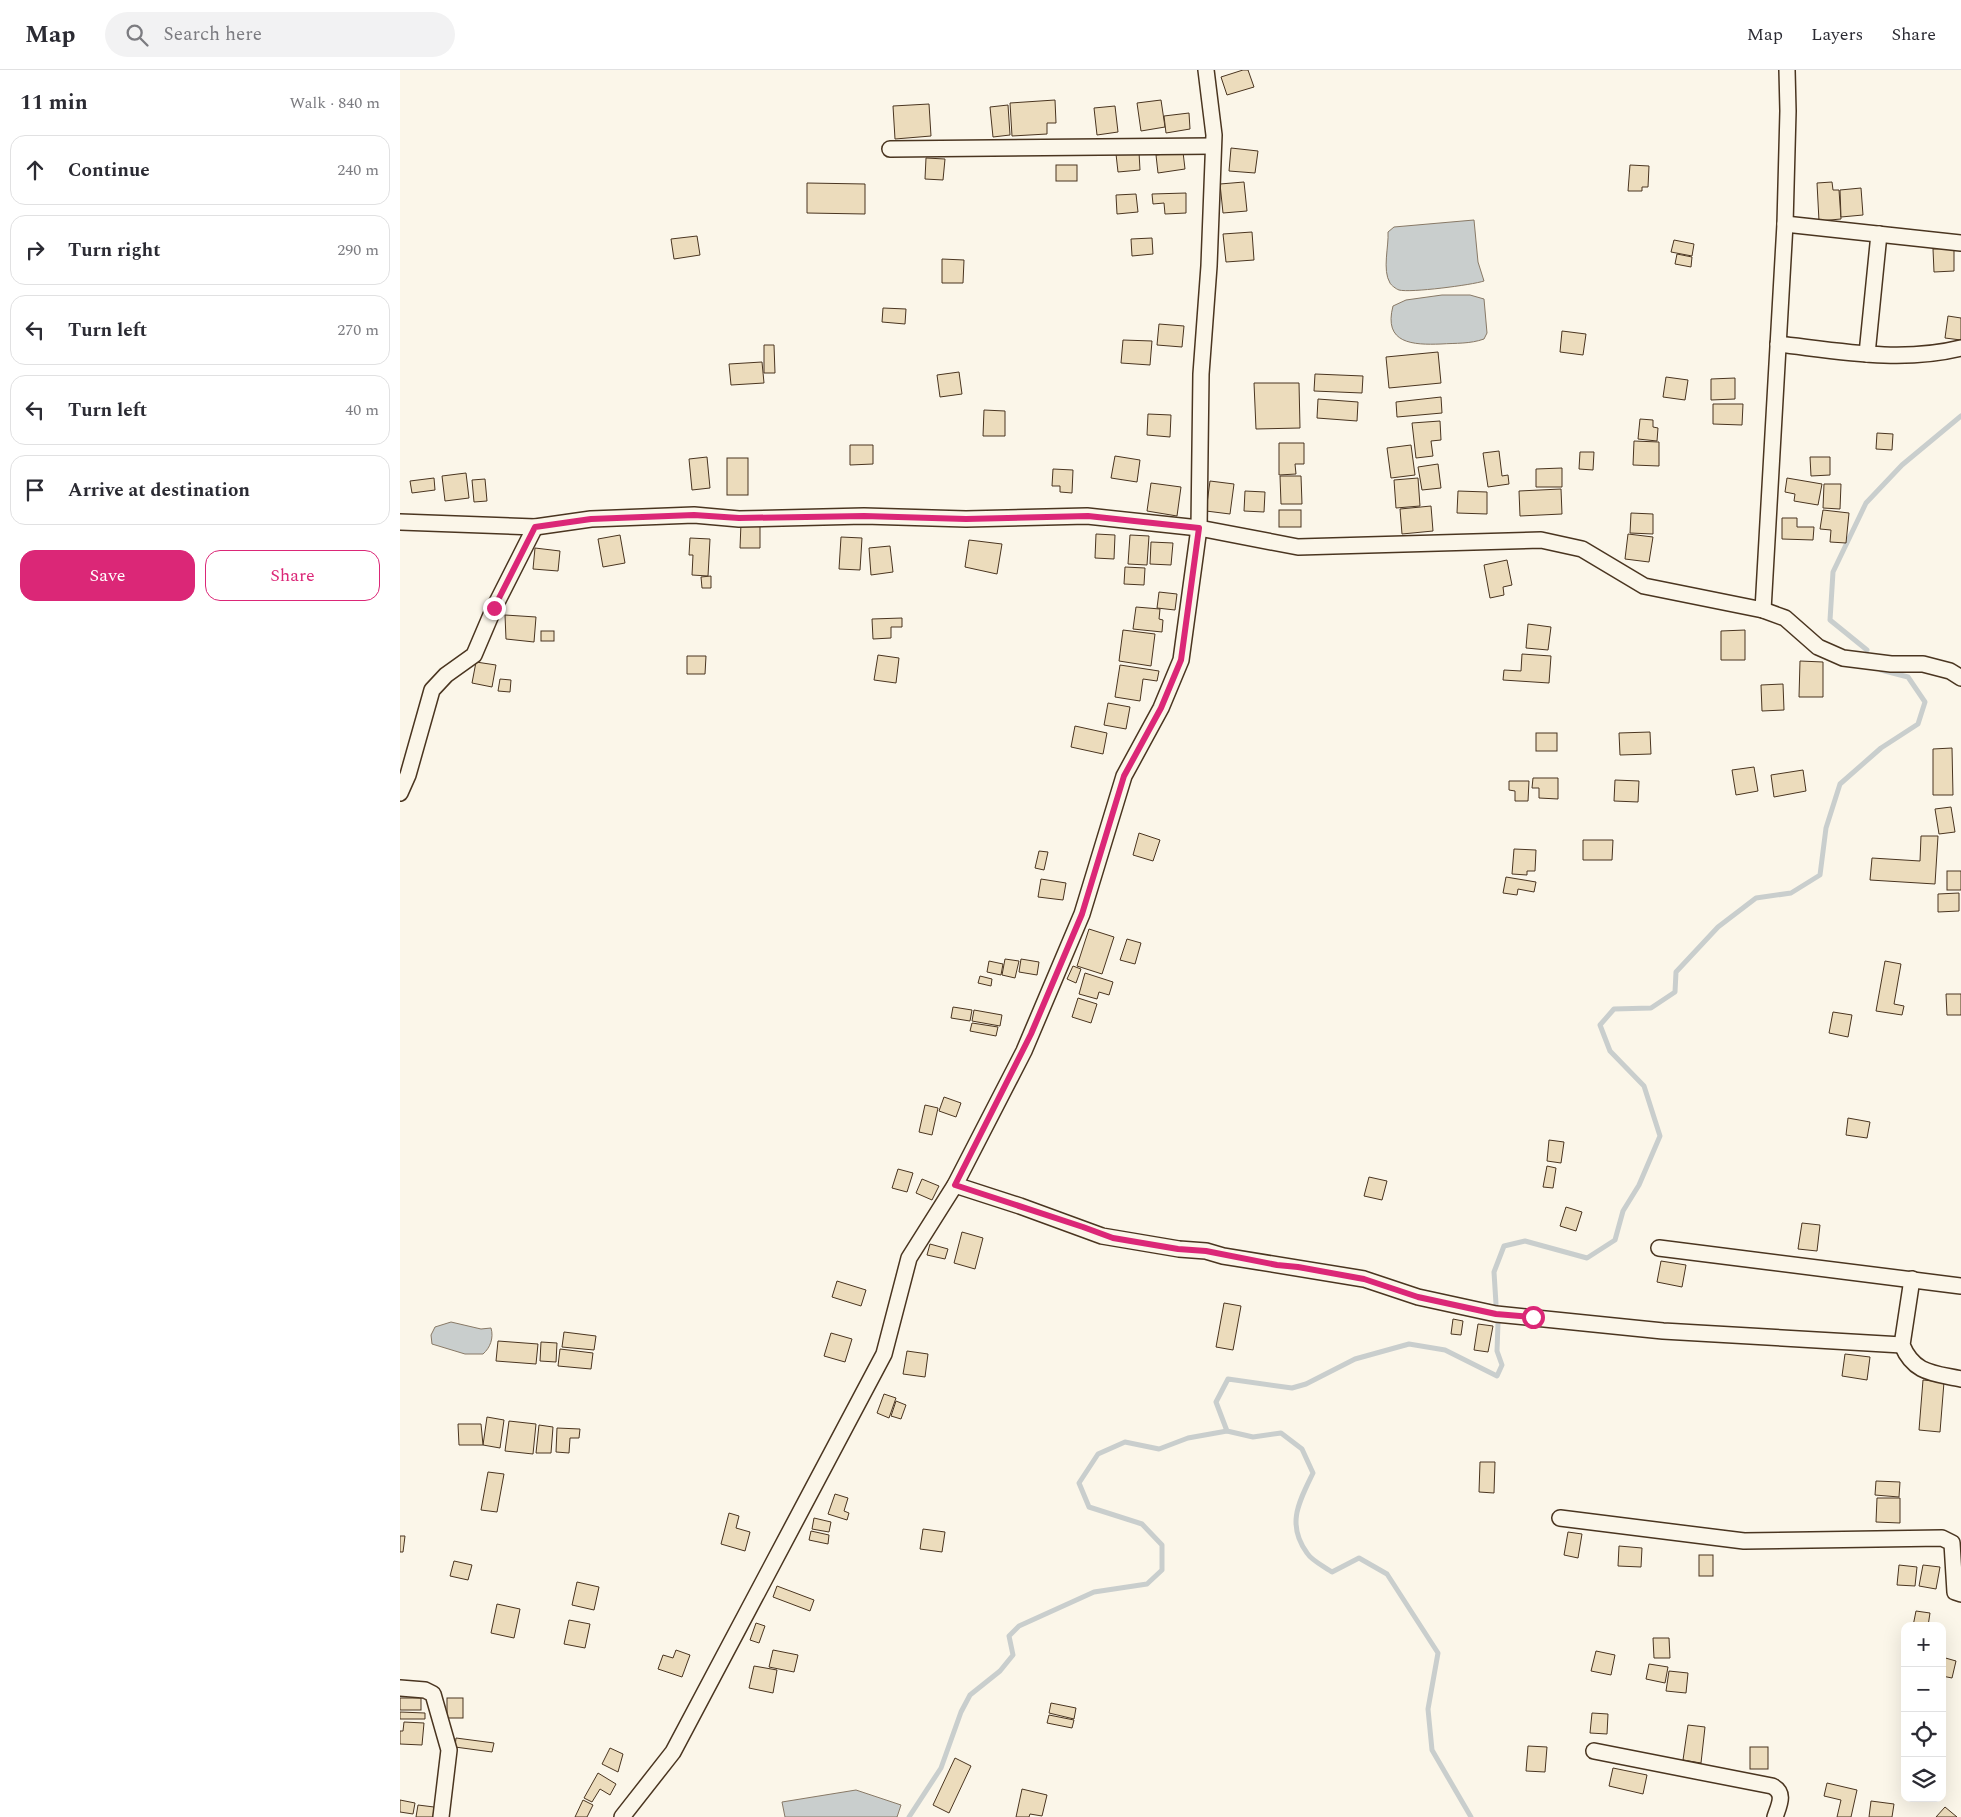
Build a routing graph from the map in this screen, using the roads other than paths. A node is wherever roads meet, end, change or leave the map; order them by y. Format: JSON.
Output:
{"nodes":[{"id":1,"x":1206,"y":70,"type":"edge"},
{"id":2,"x":1787,"y":70,"type":"edge"},
{"id":3,"x":1214,"y":146,"type":"junction"},
{"id":4,"x":890,"y":149,"type":"dead end"},
{"id":5,"x":1785,"y":224,"type":"junction"},
{"id":6,"x":1879,"y":234,"type":"junction"},
{"id":7,"x":1961,"y":243,"type":"edge"},
{"id":8,"x":1778,"y":344,"type":"junction"},
{"id":9,"x":1961,"y":348,"type":"edge"},
{"id":10,"x":1867,"y":354,"type":"junction"},
{"id":11,"x":400,"y":522,"type":"edge"},
{"id":12,"x":535,"y":527,"type":"junction"},
{"id":13,"x":1199,"y":528,"type":"junction"},
{"id":14,"x":1763,"y":610,"type":"junction"},
{"id":15,"x":1961,"y":678,"type":"edge"},
{"id":16,"x":400,"y":793,"type":"edge"},
{"id":17,"x":955,"y":1185,"type":"junction"},
{"id":18,"x":1659,"y":1248,"type":"dead end"},
{"id":19,"x":1912,"y":1278,"type":"junction"},
{"id":20,"x":1961,"y":1286,"type":"edge"},
{"id":21,"x":1902,"y":1345,"type":"junction"},
{"id":22,"x":1961,"y":1379,"type":"edge"},
{"id":23,"x":1560,"y":1518,"type":"dead end"},
{"id":24,"x":1961,"y":1594,"type":"edge"},
{"id":25,"x":400,"y":1688,"type":"edge"},
{"id":26,"x":1594,"y":1750,"type":"dead end"},
{"id":27,"x":442,"y":1817,"type":"edge"},
{"id":28,"x":622,"y":1817,"type":"edge"},
{"id":29,"x":1775,"y":1817,"type":"edge"}],
"edges":[{"from":1,"to":3,"type":"street"},
{"from":2,"to":5,"type":"street"},
{"from":3,"to":4,"type":"street"},
{"from":3,"to":13,"type":"street"},
{"from":5,"to":6,"type":"street"},
{"from":5,"to":8,"type":"street"},
{"from":6,"to":7,"type":"street"},
{"from":6,"to":10,"type":"street"},
{"from":8,"to":10,"type":"street"},
{"from":8,"to":14,"type":"street"},
{"from":9,"to":10,"type":"street"},
{"from":11,"to":12,"type":"street"},
{"from":12,"to":13,"type":"street"},
{"from":12,"to":16,"type":"street"},
{"from":13,"to":14,"type":"street"},
{"from":13,"to":17,"type":"street"},
{"from":14,"to":15,"type":"street"},
{"from":17,"to":21,"type":"street"},
{"from":17,"to":28,"type":"street"},
{"from":18,"to":19,"type":"street"},
{"from":19,"to":20,"type":"street"},
{"from":19,"to":21,"type":"street"},
{"from":21,"to":22,"type":"street"},
{"from":23,"to":24,"type":"street"},
{"from":25,"to":27,"type":"street"},
{"from":26,"to":29,"type":"street"}]}
